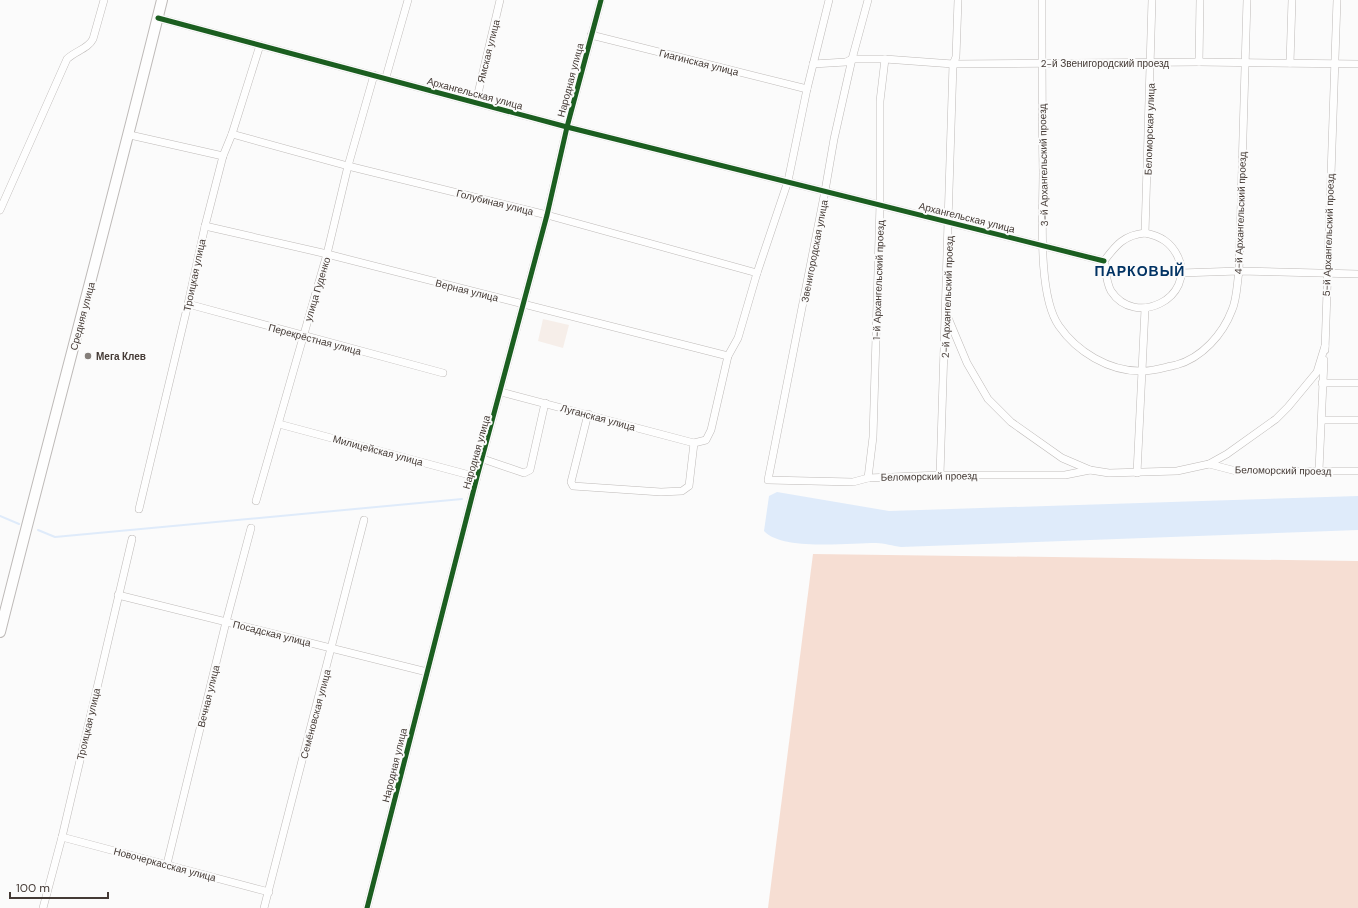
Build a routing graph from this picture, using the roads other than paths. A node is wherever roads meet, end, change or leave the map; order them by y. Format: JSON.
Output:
{"nodes":[{"id":1,"x":104,"y":0,"type":"edge"},
{"id":2,"x":162,"y":0,"type":"edge"},
{"id":3,"x":408,"y":0,"type":"edge"},
{"id":4,"x":500,"y":0,"type":"edge"},
{"id":5,"x":601,"y":0,"type":"edge"},
{"id":6,"x":829,"y":0,"type":"edge"},
{"id":7,"x":868,"y":0,"type":"edge"},
{"id":8,"x":958,"y":0,"type":"edge"},
{"id":9,"x":1042,"y":0,"type":"edge"},
{"id":10,"x":1152,"y":0,"type":"edge"},
{"id":11,"x":1200,"y":0,"type":"edge"},
{"id":12,"x":1247,"y":0,"type":"edge"},
{"id":13,"x":1292,"y":0,"type":"edge"},
{"id":14,"x":1337,"y":0,"type":"edge"},
{"id":15,"x":158,"y":18,"type":"junction"},
{"id":16,"x":591,"y":35,"type":"junction"},
{"id":17,"x":260,"y":45,"type":"junction"},
{"id":18,"x":852,"y":59,"type":"junction"},
{"id":19,"x":885,"y":59,"type":"junction"},
{"id":20,"x":1199,"y":62,"type":"junction"},
{"id":21,"x":1245,"y":62,"type":"junction"},
{"id":22,"x":1042,"y":63,"type":"junction"},
{"id":23,"x":1290,"y":63,"type":"junction"},
{"id":24,"x":813,"y":64,"type":"junction"},
{"id":25,"x":953,"y":64,"type":"junction"},
{"id":26,"x":1151,"y":64,"type":"junction"},
{"id":27,"x":1334,"y":64,"type":"junction"},
{"id":28,"x":1358,"y":64,"type":"edge"},
{"id":29,"x":374,"y":75,"type":"junction"},
{"id":30,"x":386,"y":77,"type":"junction"},
{"id":31,"x":807,"y":89,"type":"junction"},
{"id":32,"x":476,"y":102,"type":"junction"},
{"id":33,"x":567,"y":127,"type":"junction"},
{"id":34,"x":232,"y":134,"type":"junction"},
{"id":35,"x":130,"y":136,"type":"junction"},
{"id":36,"x":223,"y":156,"type":"junction"},
{"id":37,"x":348,"y":166,"type":"junction"},
{"id":38,"x":788,"y":181,"type":"junction"},
{"id":39,"x":826,"y":191,"type":"junction"},
{"id":40,"x":880,"y":204,"type":"junction"},
{"id":41,"x":0,"y":210,"type":"edge"},
{"id":42,"x":547,"y":215,"type":"junction"},
{"id":43,"x":950,"y":221,"type":"junction"},
{"id":44,"x":205,"y":226,"type":"junction"},
{"id":45,"x":1145,"y":233,"type":"junction"},
{"id":46,"x":1044,"y":246,"type":"junction"},
{"id":47,"x":327,"y":254,"type":"junction"},
{"id":48,"x":1104,"y":261,"type":"junction"},
{"id":49,"x":1239,"y":271,"type":"junction"},
{"id":50,"x":757,"y":273,"type":"junction"},
{"id":51,"x":1181,"y":273,"type":"junction"},
{"id":52,"x":1327,"y":273,"type":"junction"},
{"id":53,"x":1358,"y":274,"type":"edge"},
{"id":54,"x":188,"y":304,"type":"junction"},
{"id":55,"x":523,"y":305,"type":"junction"},
{"id":56,"x":1145,"y":309,"type":"junction"},
{"id":57,"x":946,"y":314,"type":"junction"},
{"id":58,"x":303,"y":336,"type":"junction"},
{"id":59,"x":1325,"y":346,"type":"junction"},
{"id":60,"x":728,"y":356,"type":"junction"},
{"id":61,"x":1142,"y":372,"type":"junction"},
{"id":62,"x":443,"y":373,"type":"dead end"},
{"id":63,"x":1322,"y":383,"type":"junction"},
{"id":64,"x":1358,"y":383,"type":"edge"},
{"id":65,"x":501,"y":392,"type":"junction"},
{"id":66,"x":545,"y":403,"type":"junction"},
{"id":67,"x":588,"y":414,"type":"junction"},
{"id":68,"x":1322,"y":420,"type":"junction"},
{"id":69,"x":1358,"y":420,"type":"edge"},
{"id":70,"x":278,"y":424,"type":"junction"},
{"id":71,"x":694,"y":443,"type":"junction"},
{"id":72,"x":483,"y":459,"type":"junction"},
{"id":73,"x":1209,"y":464,"type":"junction"},
{"id":74,"x":1090,"y":470,"type":"junction"},
{"id":75,"x":1319,"y":470,"type":"junction"},
{"id":76,"x":1358,"y":471,"type":"edge"},
{"id":77,"x":1137,"y":473,"type":"junction"},
{"id":78,"x":940,"y":475,"type":"junction"},
{"id":79,"x":477,"y":477,"type":"junction"},
{"id":80,"x":868,"y":478,"type":"junction"},
{"id":81,"x":768,"y":480,"type":"joint"},
{"id":82,"x":256,"y":501,"type":"dead end"},
{"id":83,"x":139,"y":509,"type":"dead end"},
{"id":84,"x":364,"y":520,"type":"dead end"},
{"id":85,"x":251,"y":528,"type":"dead end"},
{"id":86,"x":132,"y":538,"type":"dead end"},
{"id":87,"x":118,"y":595,"type":"junction"},
{"id":88,"x":226,"y":622,"type":"junction"},
{"id":89,"x":0,"y":632,"type":"edge"},
{"id":90,"x":332,"y":648,"type":"junction"},
{"id":91,"x":427,"y":672,"type":"junction"},
{"id":92,"x":62,"y":837,"type":"junction"},
{"id":93,"x":167,"y":864,"type":"junction"},
{"id":94,"x":269,"y":892,"type":"junction"},
{"id":95,"x":45,"y":907,"type":"edge"},
{"id":96,"x":264,"y":908,"type":"edge"},
{"id":97,"x":367,"y":908,"type":"edge"}],
"edges":[{"from":1,"to":41,"type":"street"},
{"from":2,"to":15,"type":"street","name":"Средняя улица"},
{"from":3,"to":30,"type":"street"},
{"from":4,"to":32,"type":"street","name":"Ямская улица"},
{"from":5,"to":16,"type":"street","name":"Народная улица"},
{"from":6,"to":24,"type":"street"},
{"from":7,"to":18,"type":"street","name":"Звенигородская улица"},
{"from":8,"to":25,"type":"street","name":"2-й Архангельский проезд"},
{"from":9,"to":22,"type":"street","name":"3-й Архангельский проезд"},
{"from":10,"to":26,"type":"street","name":"Беломорская улица"},
{"from":11,"to":20,"type":"street"},
{"from":12,"to":21,"type":"street","name":"4-й Архангельский проезд"},
{"from":13,"to":23,"type":"street"},
{"from":14,"to":27,"type":"street","name":"5-й Архангельский проезд"},
{"from":15,"to":17,"type":"street","name":"Архангельская улица"},
{"from":15,"to":35,"type":"street","name":"Средняя улица"},
{"from":16,"to":31,"type":"street","name":"Гиагинская улица"},
{"from":16,"to":33,"type":"street","name":"Народная улица"},
{"from":17,"to":29,"type":"street","name":"Архангельская улица"},
{"from":17,"to":34,"type":"street","name":"Троицкая улица"},
{"from":18,"to":19,"type":"street","name":"2-й Звенигородский проезд"},
{"from":18,"to":24,"type":"street","name":"2-й Звенигородский проезд"},
{"from":18,"to":39,"type":"street","name":"Звенигородская улица"},
{"from":19,"to":25,"type":"street","name":"2-й Звенигородский проезд"},
{"from":19,"to":40,"type":"street","name":"1-й Архангельский проезд"},
{"from":20,"to":21,"type":"street","name":"2-й Звенигородский проезд"},
{"from":20,"to":26,"type":"street","name":"2-й Звенигородский проезд"},
{"from":21,"to":23,"type":"street","name":"2-й Звенигородский проезд"},
{"from":21,"to":49,"type":"street","name":"4-й Архангельский проезд"},
{"from":22,"to":25,"type":"street","name":"2-й Звенигородский проезд"},
{"from":22,"to":26,"type":"street","name":"2-й Звенигородский проезд"},
{"from":22,"to":46,"type":"street","name":"3-й Архангельский проезд"},
{"from":23,"to":27,"type":"street","name":"2-й Звенигородский проезд"},
{"from":24,"to":31,"type":"street"},
{"from":25,"to":43,"type":"street","name":"2-й Архангельский проезд"},
{"from":26,"to":45,"type":"street","name":"Беломорская улица"},
{"from":27,"to":28,"type":"street","name":"2-й Звенигородский проезд"},
{"from":27,"to":52,"type":"street","name":"5-й Архангельский проезд"},
{"from":29,"to":30,"type":"street","name":"Архангельская улица"},
{"from":29,"to":37,"type":"street","name":"улица Гуденко"},
{"from":30,"to":32,"type":"street","name":"Архангельская улица"},
{"from":31,"to":38,"type":"street"},
{"from":32,"to":33,"type":"street","name":"Архангельская улица"},
{"from":33,"to":38,"type":"street","name":"Архангельская улица"},
{"from":33,"to":42,"type":"street","name":"Народная улица"},
{"from":34,"to":36,"type":"street","name":"Троицкая улица"},
{"from":34,"to":37,"type":"street","name":"Голубиная улица"},
{"from":35,"to":36,"type":"street"},
{"from":35,"to":89,"type":"street","name":"Средняя улица"},
{"from":36,"to":44,"type":"street","name":"Троицкая улица"},
{"from":37,"to":42,"type":"street","name":"Голубиная улица"},
{"from":37,"to":47,"type":"street","name":"улица Гуденко"},
{"from":38,"to":39,"type":"street","name":"Архангельская улица"},
{"from":38,"to":50,"type":"street"},
{"from":39,"to":40,"type":"street","name":"Архангельская улица"},
{"from":39,"to":81,"type":"street","name":"Звенигородская улица"},
{"from":40,"to":43,"type":"street","name":"Архангельская улица"},
{"from":40,"to":80,"type":"street","name":"1-й Архангельский проезд"},
{"from":42,"to":50,"type":"street","name":"Голубиная улица"},
{"from":42,"to":55,"type":"street","name":"Народная улица"},
{"from":43,"to":46,"type":"street","name":"Архангельская улица"},
{"from":43,"to":57,"type":"street","name":"2-й Архангельский проезд"},
{"from":44,"to":47,"type":"street","name":"Верная улица"},
{"from":44,"to":54,"type":"street","name":"Троицкая улица"},
{"from":45,"to":48,"type":"street"},
{"from":45,"to":51,"type":"street"},
{"from":46,"to":48,"type":"street","name":"Архангельская улица"},
{"from":46,"to":61,"type":"street","name":"3-й Архангельский проезд"},
{"from":47,"to":55,"type":"street","name":"Верная улица"},
{"from":47,"to":58,"type":"street","name":"улица Гуденко"},
{"from":48,"to":56,"type":"street"},
{"from":49,"to":51,"type":"street"},
{"from":49,"to":52,"type":"street"},
{"from":49,"to":61,"type":"street","name":"4-й Архангельский проезд"},
{"from":50,"to":60,"type":"street"},
{"from":51,"to":56,"type":"street"},
{"from":52,"to":53,"type":"street"},
{"from":52,"to":59,"type":"street","name":"5-й Архангельский проезд"},
{"from":54,"to":58,"type":"street","name":"Перекрёстная улица"},
{"from":54,"to":83,"type":"street","name":"Троицкая улица"},
{"from":55,"to":60,"type":"street","name":"Верная улица"},
{"from":55,"to":65,"type":"street","name":"Народная улица"},
{"from":56,"to":61,"type":"street"},
{"from":57,"to":74,"type":"street","name":"Беломорский проезд"},
{"from":57,"to":78,"type":"street","name":"2-й Архангельский проезд"},
{"from":58,"to":62,"type":"street","name":"Перекрёстная улица"},
{"from":58,"to":70,"type":"street","name":"улица Гуденко"},
{"from":59,"to":63,"type":"street","name":"5-й Архангельский проезд"},
{"from":59,"to":73,"type":"street","name":"Беломорский проезд"},
{"from":60,"to":71,"type":"street"},
{"from":61,"to":77,"type":"street"},
{"from":63,"to":64,"type":"street"},
{"from":63,"to":68,"type":"street","name":"5-й Архангельский проезд"},
{"from":65,"to":66,"type":"street","name":"Луганская улица"},
{"from":65,"to":72,"type":"street","name":"Народная улица"},
{"from":66,"to":67,"type":"street","name":"Луганская улица"},
{"from":66,"to":72,"type":"street"},
{"from":67,"to":71,"type":"street","name":"Луганская улица"},
{"from":67,"to":71,"type":"street"},
{"from":68,"to":69,"type":"street"},
{"from":68,"to":75,"type":"street","name":"5-й Архангельский проезд"},
{"from":70,"to":79,"type":"street","name":"Милицейская улица"},
{"from":70,"to":82,"type":"street","name":"улица Гуденко"},
{"from":72,"to":79,"type":"street","name":"Народная улица"},
{"from":73,"to":75,"type":"street","name":"Беломорский проезд"},
{"from":73,"to":77,"type":"street","name":"Беломорский проезд"},
{"from":74,"to":77,"type":"street","name":"Беломорский проезд"},
{"from":74,"to":78,"type":"street","name":"Беломорский проезд"},
{"from":75,"to":76,"type":"street","name":"Беломорский проезд"},
{"from":78,"to":80,"type":"street","name":"Беломорский проезд"},
{"from":79,"to":91,"type":"street","name":"Народная улица"},
{"from":80,"to":81,"type":"street","name":"Беломорский проезд"},
{"from":84,"to":90,"type":"street","name":"Семёновская улица"},
{"from":85,"to":88,"type":"street","name":"Вечная улица"},
{"from":86,"to":87,"type":"street","name":"Троицкая улица"},
{"from":87,"to":88,"type":"street","name":"Посадская улица"},
{"from":87,"to":92,"type":"street","name":"Троицкая улица"},
{"from":88,"to":90,"type":"street","name":"Посадская улица"},
{"from":88,"to":93,"type":"street","name":"Вечная улица"},
{"from":90,"to":91,"type":"street","name":"Посадская улица"},
{"from":90,"to":94,"type":"street","name":"Семёновская улица"},
{"from":91,"to":97,"type":"street","name":"Народная улица"},
{"from":92,"to":93,"type":"street","name":"Новочеркасская улица"},
{"from":92,"to":95,"type":"street","name":"Троицкая улица"},
{"from":93,"to":94,"type":"street","name":"Новочеркасская улица"},
{"from":94,"to":96,"type":"street","name":"Семёновская улица"}]}
